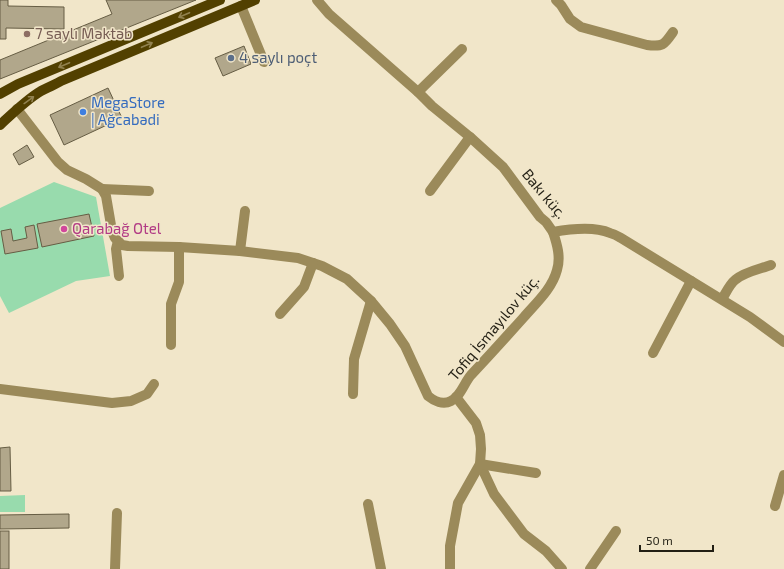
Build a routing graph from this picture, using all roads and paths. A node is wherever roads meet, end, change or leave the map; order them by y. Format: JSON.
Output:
{"nodes":[{"id":1,"x":220,"y":0,"type":"edge"},
{"id":2,"x":255,"y":0,"type":"edge"},
{"id":3,"x":317,"y":0,"type":"edge"},
{"id":4,"x":556,"y":0,"type":"edge"},
{"id":5,"x":240,"y":3,"type":"edge"},
{"id":6,"x":673,"y":32,"type":"dead end"},
{"id":7,"x":462,"y":49,"type":"dead end"},
{"id":8,"x":264,"y":62,"type":"dead end"},
{"id":9,"x":418,"y":92,"type":"junction"},
{"id":10,"x":0,"y":94,"type":"edge"},
{"id":11,"x":17,"y":109,"type":"junction"},
{"id":12,"x":0,"y":125,"type":"edge"},
{"id":13,"x":470,"y":137,"type":"junction"},
{"id":14,"x":102,"y":189,"type":"junction"},
{"id":15,"x":430,"y":190,"type":"dead end"},
{"id":16,"x":149,"y":191,"type":"dead end"},
{"id":17,"x":245,"y":211,"type":"dead end"},
{"id":18,"x":553,"y":232,"type":"junction"},
{"id":19,"x":118,"y":241,"type":"junction"},
{"id":20,"x":179,"y":247,"type":"junction"},
{"id":21,"x":240,"y":251,"type":"junction"},
{"id":22,"x":312,"y":263,"type":"junction"},
{"id":23,"x":771,"y":265,"type":"dead end"},
{"id":24,"x":119,"y":276,"type":"dead end"},
{"id":25,"x":691,"y":281,"type":"junction"},
{"id":26,"x":722,"y":299,"type":"junction"},
{"id":27,"x":371,"y":301,"type":"junction"},
{"id":28,"x":280,"y":314,"type":"dead end"},
{"id":29,"x":784,"y":342,"type":"edge"},
{"id":30,"x":171,"y":345,"type":"dead end"},
{"id":31,"x":653,"y":353,"type":"dead end"},
{"id":32,"x":154,"y":384,"type":"dead end"},
{"id":33,"x":0,"y":389,"type":"edge"},
{"id":34,"x":353,"y":394,"type":"dead end"},
{"id":35,"x":456,"y":397,"type":"junction"},
{"id":36,"x":480,"y":464,"type":"junction"},
{"id":37,"x":536,"y":472,"type":"dead end"},
{"id":38,"x":784,"y":475,"type":"edge"},
{"id":39,"x":368,"y":504,"type":"dead end"},
{"id":40,"x":775,"y":506,"type":"dead end"},
{"id":41,"x":117,"y":513,"type":"dead end"},
{"id":42,"x":616,"y":531,"type":"dead end"},
{"id":43,"x":115,"y":569,"type":"edge"},
{"id":44,"x":381,"y":569,"type":"edge"},
{"id":45,"x":450,"y":569,"type":"edge"},
{"id":46,"x":562,"y":569,"type":"edge"},
{"id":47,"x":590,"y":569,"type":"edge"}],
"edges":[{"from":1,"to":10,"type":"main road","one_way":true},
{"from":2,"to":5,"type":"main road"},
{"from":3,"to":9,"type":"street","name":"Bakı küç."},
{"from":4,"to":6,"type":"street"},
{"from":5,"to":8,"type":"street"},
{"from":11,"to":5,"type":"main road","one_way":true},
{"from":7,"to":9,"type":"street"},
{"from":9,"to":13,"type":"street","name":"Bakı küç."},
{"from":11,"to":12,"type":"main road"},
{"from":11,"to":14,"type":"street"},
{"from":13,"to":15,"type":"street"},
{"from":13,"to":18,"type":"street","name":"Bakı küç."},
{"from":14,"to":16,"type":"street"},
{"from":14,"to":19,"type":"street"},
{"from":17,"to":21,"type":"street"},
{"from":18,"to":25,"type":"street","name":"Bakı küç."},
{"from":18,"to":35,"type":"street","name":"Tofiq İsmayılov küç."},
{"from":19,"to":20,"type":"street","name":"Tofiq İsmayılov küç."},
{"from":19,"to":24,"type":"street"},
{"from":20,"to":21,"type":"street","name":"Tofiq İsmayılov küç."},
{"from":20,"to":30,"type":"street"},
{"from":21,"to":22,"type":"street","name":"Tofiq İsmayılov küç."},
{"from":22,"to":27,"type":"street","name":"Tofiq İsmayılov küç."},
{"from":22,"to":28,"type":"street"},
{"from":23,"to":26,"type":"street"},
{"from":25,"to":26,"type":"street","name":"Bakı küç."},
{"from":25,"to":31,"type":"street"},
{"from":26,"to":29,"type":"street","name":"Bakı küç."},
{"from":27,"to":34,"type":"street"},
{"from":27,"to":35,"type":"street","name":"Tofiq İsmayılov küç."},
{"from":32,"to":33,"type":"street"},
{"from":35,"to":36,"type":"street","name":"Tofiq İsmayılov küç."},
{"from":36,"to":37,"type":"street"},
{"from":36,"to":45,"type":"street"},
{"from":36,"to":46,"type":"street","name":"Tofiq İsmayılov küç."},
{"from":38,"to":40,"type":"street"},
{"from":39,"to":44,"type":"street"},
{"from":41,"to":43,"type":"street"},
{"from":42,"to":47,"type":"street"}]}
